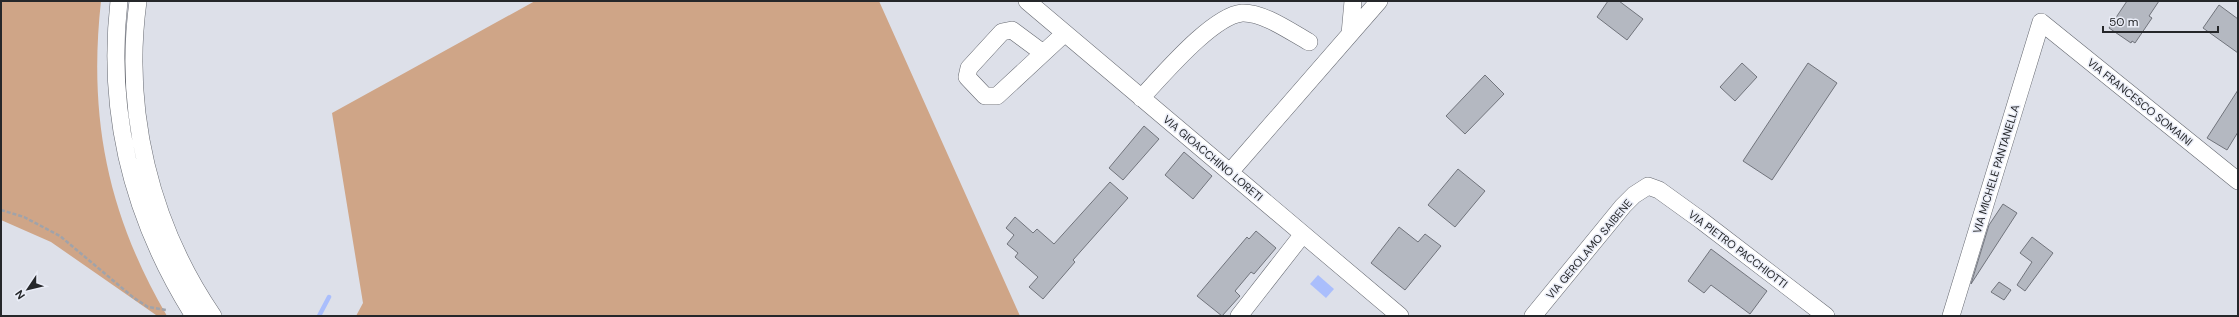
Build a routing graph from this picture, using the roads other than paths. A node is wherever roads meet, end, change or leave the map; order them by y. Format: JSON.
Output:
{"nodes":[{"id":1,"x":119,"y":1,"type":"edge"},
{"id":2,"x":138,"y":1,"type":"edge"},
{"id":3,"x":1027,"y":1,"type":"edge"},
{"id":4,"x":1353,"y":1,"type":"edge"},
{"id":5,"x":1379,"y":1,"type":"edge"},
{"id":6,"x":2042,"y":22,"type":"joint"},
{"id":7,"x":1065,"y":33,"type":"junction"},
{"id":8,"x":1350,"y":34,"type":"junction"},
{"id":9,"x":1309,"y":42,"type":"dead end"},
{"id":10,"x":1043,"y":53,"type":"dead end"},
{"id":11,"x":1141,"y":98,"type":"junction"},
{"id":12,"x":1230,"y":172,"type":"junction"},
{"id":13,"x":2238,"y":181,"type":"edge"},
{"id":14,"x":1648,"y":186,"type":"joint"},
{"id":15,"x":1303,"y":234,"type":"junction"},
{"id":16,"x":194,"y":316,"type":"edge"},
{"id":17,"x":212,"y":316,"type":"edge"},
{"id":18,"x":1239,"y":316,"type":"edge"},
{"id":19,"x":1400,"y":316,"type":"edge"},
{"id":20,"x":1533,"y":316,"type":"edge"},
{"id":21,"x":1826,"y":316,"type":"edge"},
{"id":22,"x":1951,"y":316,"type":"edge"}],
"edges":[{"from":1,"to":16,"type":"street"},
{"from":2,"to":17,"type":"street"},
{"from":3,"to":7,"type":"street","name":"VIA GIOACCHINO LORETI"},
{"from":4,"to":8,"type":"street"},
{"from":5,"to":8,"type":"street"},
{"from":6,"to":13,"type":"street","name":"VIA FRANCESCO SOMAINI"},
{"from":6,"to":22,"type":"street","name":"VIA MICHELE PANTANELLA"},
{"from":7,"to":10,"type":"street"},
{"from":7,"to":11,"type":"street","name":"VIA GIOACCHINO LORETI"},
{"from":8,"to":12,"type":"street"},
{"from":9,"to":11,"type":"street"},
{"from":11,"to":12,"type":"street","name":"VIA GIOACCHINO LORETI"},
{"from":12,"to":15,"type":"street","name":"VIA GIOACCHINO LORETI"},
{"from":14,"to":20,"type":"street","name":"VIA GEROLAMO SAIBENE"},
{"from":14,"to":21,"type":"street","name":"VIA PIETRO PACCHIOTTI"},
{"from":15,"to":18,"type":"street"},
{"from":15,"to":19,"type":"street","name":"VIA GIOACCHINO LORETI"}]}
